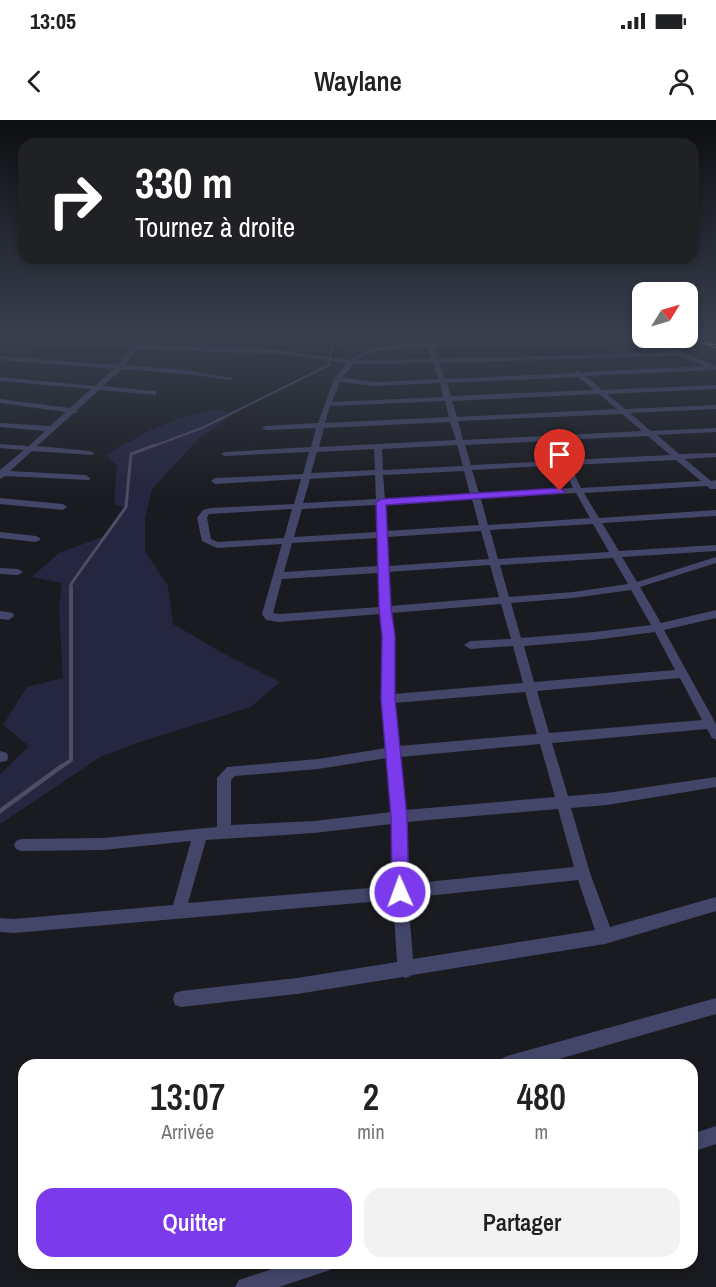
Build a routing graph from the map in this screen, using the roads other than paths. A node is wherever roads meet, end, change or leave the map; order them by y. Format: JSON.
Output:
{"nodes":[{"id":1,"x":96,"y":389,"type":"edge"},
{"id":2,"x":113,"y":389,"type":"edge"},
{"id":3,"x":333,"y":389,"type":"edge"},
{"id":4,"x":445,"y":389,"type":"edge"},
{"id":5,"x":596,"y":389,"type":"edge"},
{"id":6,"x":666,"y":389,"type":"edge"},
{"id":7,"x":675,"y":389,"type":"edge"},
{"id":8,"x":153,"y":393,"type":"dead end"},
{"id":9,"x":600,"y":393,"type":"junction"},
{"id":10,"x":447,"y":399,"type":"junction"},
{"id":11,"x":0,"y":401,"type":"edge"},
{"id":12,"x":327,"y":404,"type":"junction"},
{"id":13,"x":703,"y":407,"type":"junction"},
{"id":14,"x":716,"y":407,"type":"edge"},
{"id":15,"x":74,"y":411,"type":"junction"},
{"id":16,"x":624,"y":412,"type":"junction"},
{"id":17,"x":716,"y":414,"type":"edge"},
{"id":18,"x":454,"y":420,"type":"junction"},
{"id":19,"x":0,"y":426,"type":"edge"},
{"id":20,"x":319,"y":427,"type":"junction"},
{"id":21,"x":266,"y":428,"type":"dead end"},
{"id":22,"x":52,"y":429,"type":"junction"},
{"id":23,"x":716,"y":430,"type":"edge"},
{"id":24,"x":650,"y":433,"type":"junction"},
{"id":25,"x":552,"y":438,"type":"junction"},
{"id":26,"x":460,"y":442,"type":"junction"},
{"id":27,"x":0,"y":446,"type":"edge"},
{"id":28,"x":378,"y":447,"type":"junction"},
{"id":29,"x":31,"y":448,"type":"junction"},
{"id":30,"x":313,"y":450,"type":"junction"},
{"id":31,"x":90,"y":453,"type":"dead end"},
{"id":32,"x":225,"y":454,"type":"dead end"},
{"id":33,"x":716,"y":455,"type":"edge"},
{"id":34,"x":678,"y":457,"type":"junction"},
{"id":35,"x":564,"y":464,"type":"junction"},
{"id":36,"x":467,"y":468,"type":"junction"},
{"id":37,"x":379,"y":473,"type":"junction"},
{"id":38,"x":1,"y":474,"type":"edge"},
{"id":39,"x":305,"y":477,"type":"junction"},
{"id":40,"x":86,"y":478,"type":"dead end"},
{"id":41,"x":215,"y":481,"type":"dead end"},
{"id":42,"x":714,"y":485,"type":"edge"},
{"id":43,"x":578,"y":490,"type":"junction"},
{"id":44,"x":475,"y":496,"type":"junction"},
{"id":45,"x":0,"y":501,"type":"edge"},
{"id":46,"x":381,"y":502,"type":"junction"},
{"id":47,"x":63,"y":507,"type":"dead end"},
{"id":48,"x":297,"y":507,"type":"junction"},
{"id":49,"x":716,"y":513,"type":"edge"},
{"id":50,"x":597,"y":521,"type":"junction"},
{"id":51,"x":484,"y":528,"type":"junction"},
{"id":52,"x":382,"y":534,"type":"junction"},
{"id":53,"x":0,"y":535,"type":"edge"},
{"id":54,"x":36,"y":539,"type":"dead end"},
{"id":55,"x":288,"y":541,"type":"junction"},
{"id":56,"x":716,"y":548,"type":"edge"},
{"id":57,"x":615,"y":553,"type":"junction"},
{"id":58,"x":716,"y":560,"type":"edge"},
{"id":59,"x":494,"y":562,"type":"junction"},
{"id":60,"x":383,"y":569,"type":"junction"},
{"id":61,"x":0,"y":571,"type":"edge"},
{"id":62,"x":18,"y":572,"type":"dead end"},
{"id":63,"x":278,"y":576,"type":"junction"},
{"id":64,"x":634,"y":586,"type":"junction"},
{"id":65,"x":506,"y":599,"type":"junction"},
{"id":66,"x":385,"y":608,"type":"junction"},
{"id":67,"x":716,"y":614,"type":"edge"},
{"id":68,"x":657,"y":628,"type":"junction"},
{"id":69,"x":516,"y":642,"type":"junction"},
{"id":70,"x":470,"y":645,"type":"dead end"},
{"id":71,"x":683,"y":674,"type":"junction"},
{"id":72,"x":530,"y":686,"type":"junction"},
{"id":73,"x":388,"y":699,"type":"junction"},
{"id":74,"x":713,"y":730,"type":"edge"},
{"id":75,"x":544,"y":740,"type":"junction"},
{"id":76,"x":394,"y":752,"type":"junction"},
{"id":77,"x":716,"y":782,"type":"edge"},
{"id":78,"x":563,"y":802,"type":"junction"},
{"id":79,"x":399,"y":817,"type":"junction"},
{"id":80,"x":224,"y":832,"type":"junction"},
{"id":81,"x":200,"y":835,"type":"junction"},
{"id":82,"x":21,"y":845,"type":"dead end"},
{"id":83,"x":583,"y":873,"type":"junction"},
{"id":84,"x":400,"y":892,"type":"junction"},
{"id":85,"x":716,"y":904,"type":"edge"},
{"id":86,"x":178,"y":912,"type":"junction"},
{"id":87,"x":0,"y":925,"type":"edge"},
{"id":88,"x":605,"y":936,"type":"junction"},
{"id":89,"x":406,"y":970,"type":"junction"},
{"id":90,"x":181,"y":999,"type":"dead end"},
{"id":91,"x":716,"y":1005,"type":"edge"},
{"id":92,"x":528,"y":1059,"type":"edge"},
{"id":93,"x":716,"y":1135,"type":"edge"},
{"id":94,"x":698,"y":1141,"type":"edge"},
{"id":95,"x":304,"y":1269,"type":"edge"},
{"id":96,"x":246,"y":1287,"type":"edge"}],
"edges":[{"from":1,"to":15,"type":"street"},
{"from":2,"to":8,"type":"street"},
{"from":3,"to":12,"type":"street"},
{"from":4,"to":10,"type":"street"},
{"from":5,"to":9,"type":"street"},
{"from":6,"to":9,"type":"street"},
{"from":7,"to":13,"type":"street"},
{"from":9,"to":10,"type":"street"},
{"from":9,"to":16,"type":"street"},
{"from":10,"to":12,"type":"street"},
{"from":10,"to":18,"type":"street"},
{"from":11,"to":15,"type":"street"},
{"from":12,"to":20,"type":"street"},
{"from":13,"to":14,"type":"street"},
{"from":13,"to":16,"type":"street"},
{"from":13,"to":17,"type":"street"},
{"from":15,"to":22,"type":"street"},
{"from":16,"to":18,"type":"street"},
{"from":16,"to":24,"type":"street"},
{"from":18,"to":20,"type":"street"},
{"from":18,"to":26,"type":"street"},
{"from":19,"to":22,"type":"street"},
{"from":20,"to":21,"type":"street"},
{"from":20,"to":30,"type":"street"},
{"from":22,"to":29,"type":"street"},
{"from":23,"to":24,"type":"street"},
{"from":24,"to":25,"type":"street"},
{"from":24,"to":34,"type":"street"},
{"from":25,"to":26,"type":"street"},
{"from":25,"to":35,"type":"street"},
{"from":26,"to":28,"type":"street"},
{"from":26,"to":36,"type":"street"},
{"from":27,"to":29,"type":"street"},
{"from":28,"to":30,"type":"street"},
{"from":28,"to":37,"type":"street"},
{"from":29,"to":31,"type":"street"},
{"from":29,"to":38,"type":"street"},
{"from":30,"to":32,"type":"street"},
{"from":30,"to":39,"type":"street"},
{"from":33,"to":34,"type":"street"},
{"from":34,"to":35,"type":"street"},
{"from":34,"to":42,"type":"street"},
{"from":35,"to":36,"type":"street"},
{"from":35,"to":43,"type":"street"},
{"from":36,"to":37,"type":"street"},
{"from":36,"to":44,"type":"street"},
{"from":37,"to":39,"type":"street"},
{"from":37,"to":46,"type":"street"},
{"from":38,"to":40,"type":"street"},
{"from":39,"to":41,"type":"street"},
{"from":39,"to":48,"type":"street"},
{"from":42,"to":43,"type":"street"},
{"from":43,"to":44,"type":"street"},
{"from":43,"to":50,"type":"street"},
{"from":44,"to":46,"type":"street"},
{"from":44,"to":51,"type":"street"},
{"from":45,"to":47,"type":"street"},
{"from":46,"to":48,"type":"street"},
{"from":46,"to":52,"type":"street"},
{"from":48,"to":55,"type":"street"},
{"from":48,"to":55,"type":"street"},
{"from":49,"to":50,"type":"street"},
{"from":50,"to":51,"type":"street"},
{"from":50,"to":57,"type":"street"},
{"from":51,"to":52,"type":"street"},
{"from":51,"to":59,"type":"street"},
{"from":52,"to":55,"type":"street"},
{"from":52,"to":60,"type":"street"},
{"from":53,"to":54,"type":"street"},
{"from":55,"to":63,"type":"street"},
{"from":56,"to":57,"type":"street"},
{"from":57,"to":59,"type":"street"},
{"from":57,"to":64,"type":"street"},
{"from":58,"to":64,"type":"street"},
{"from":59,"to":60,"type":"street"},
{"from":59,"to":65,"type":"street"},
{"from":60,"to":63,"type":"street"},
{"from":60,"to":66,"type":"street"},
{"from":61,"to":62,"type":"street"},
{"from":63,"to":66,"type":"street"},
{"from":64,"to":65,"type":"street"},
{"from":64,"to":68,"type":"street"},
{"from":65,"to":66,"type":"street"},
{"from":65,"to":69,"type":"street"},
{"from":66,"to":73,"type":"street"},
{"from":67,"to":68,"type":"street"},
{"from":68,"to":69,"type":"street"},
{"from":68,"to":71,"type":"street"},
{"from":69,"to":70,"type":"street"},
{"from":69,"to":72,"type":"street"},
{"from":71,"to":72,"type":"street"},
{"from":71,"to":74,"type":"street"},
{"from":72,"to":73,"type":"street"},
{"from":72,"to":75,"type":"street"},
{"from":73,"to":76,"type":"street"},
{"from":74,"to":75,"type":"street"},
{"from":75,"to":76,"type":"street"},
{"from":75,"to":78,"type":"street"},
{"from":76,"to":79,"type":"street"},
{"from":76,"to":80,"type":"street"},
{"from":77,"to":78,"type":"street"},
{"from":78,"to":79,"type":"street"},
{"from":78,"to":83,"type":"street"},
{"from":79,"to":80,"type":"street"},
{"from":79,"to":84,"type":"street"},
{"from":80,"to":81,"type":"street"},
{"from":81,"to":82,"type":"street"},
{"from":81,"to":86,"type":"street"},
{"from":83,"to":84,"type":"street"},
{"from":83,"to":88,"type":"street"},
{"from":84,"to":86,"type":"street"},
{"from":84,"to":89,"type":"street"},
{"from":85,"to":88,"type":"street"},
{"from":86,"to":87,"type":"street"},
{"from":88,"to":89,"type":"street"},
{"from":89,"to":90,"type":"street"},
{"from":91,"to":92,"type":"street"},
{"from":93,"to":94,"type":"street"},
{"from":95,"to":96,"type":"street"}]}
